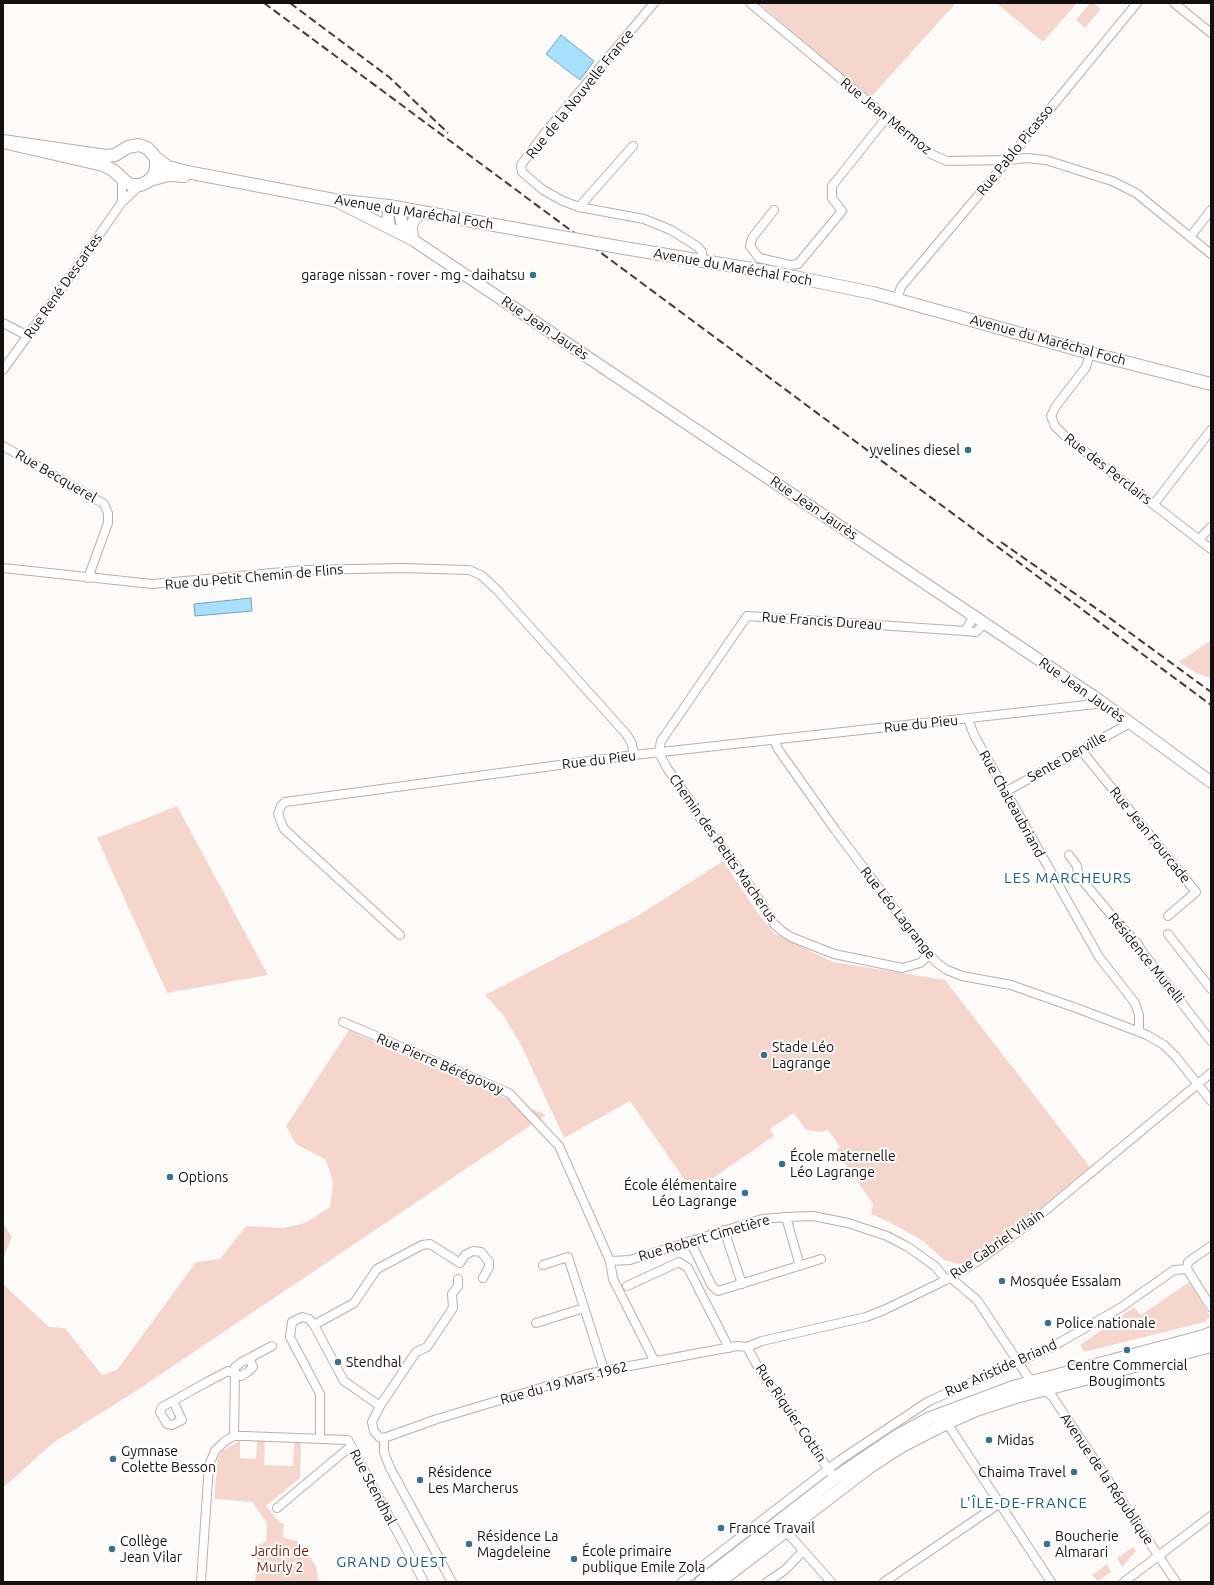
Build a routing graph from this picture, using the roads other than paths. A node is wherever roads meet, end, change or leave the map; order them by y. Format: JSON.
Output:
{"nodes":[{"id":1,"x":654,"y":3,"type":"edge"},
{"id":2,"x":750,"y":3,"type":"edge"},
{"id":3,"x":1137,"y":3,"type":"edge"},
{"id":4,"x":1174,"y":3,"type":"edge"},
{"id":5,"x":1211,"y":34,"type":"edge"},
{"id":6,"x":887,"y":117,"type":"junction"},
{"id":7,"x":3,"y":141,"type":"edge"},
{"id":8,"x":632,"y":146,"type":"dead end"},
{"id":9,"x":121,"y":152,"type":"junction"},
{"id":10,"x":155,"y":158,"type":"junction"},
{"id":11,"x":1008,"y":160,"type":"junction"},
{"id":12,"x":120,"y":177,"type":"junction"},
{"id":13,"x":145,"y":183,"type":"junction"},
{"id":14,"x":248,"y":183,"type":"junction"},
{"id":15,"x":334,"y":200,"type":"junction"},
{"id":16,"x":122,"y":202,"type":"junction"},
{"id":17,"x":394,"y":207,"type":"junction"},
{"id":18,"x":579,"y":207,"type":"junction"},
{"id":19,"x":774,"y":210,"type":"dead end"},
{"id":20,"x":1211,"y":210,"type":"edge"},
{"id":21,"x":422,"y":212,"type":"junction"},
{"id":22,"x":390,"y":228,"type":"junction"},
{"id":23,"x":1190,"y":236,"type":"junction"},
{"id":24,"x":413,"y":240,"type":"junction"},
{"id":25,"x":1211,"y":254,"type":"edge"},
{"id":26,"x":702,"y":261,"type":"junction"},
{"id":27,"x":897,"y":299,"type":"junction"},
{"id":28,"x":3,"y":323,"type":"edge"},
{"id":29,"x":28,"y":336,"type":"junction"},
{"id":30,"x":1090,"y":353,"type":"junction"},
{"id":31,"x":3,"y":370,"type":"edge"},
{"id":32,"x":1211,"y":384,"type":"edge"},
{"id":33,"x":1211,"y":430,"type":"edge"},
{"id":34,"x":3,"y":446,"type":"edge"},
{"id":35,"x":1154,"y":504,"type":"junction"},
{"id":36,"x":1211,"y":526,"type":"edge"},
{"id":37,"x":1199,"y":539,"type":"junction"},
{"id":38,"x":1211,"y":549,"type":"edge"},
{"id":39,"x":3,"y":568,"type":"edge"},
{"id":40,"x":88,"y":578,"type":"junction"},
{"id":41,"x":974,"y":616,"type":"junction"},
{"id":42,"x":985,"y":623,"type":"junction"},
{"id":43,"x":965,"y":631,"type":"junction"},
{"id":44,"x":1099,"y":700,"type":"junction"},
{"id":45,"x":968,"y":719,"type":"junction"},
{"id":46,"x":1130,"y":723,"type":"junction"},
{"id":47,"x":774,"y":740,"type":"junction"},
{"id":48,"x":1081,"y":750,"type":"junction"},
{"id":49,"x":658,"y":753,"type":"junction"},
{"id":50,"x":634,"y":755,"type":"junction"},
{"id":51,"x":1211,"y":782,"type":"edge"},
{"id":52,"x":1005,"y":792,"type":"junction"},
{"id":53,"x":1069,"y":855,"type":"dead end"},
{"id":54,"x":1168,"y":916,"type":"dead end"},
{"id":55,"x":1168,"y":934,"type":"dead end"},
{"id":56,"x":400,"y":935,"type":"dead end"},
{"id":57,"x":929,"y":955,"type":"junction"},
{"id":58,"x":1211,"y":989,"type":"edge"},
{"id":59,"x":343,"y":1022,"type":"dead end"},
{"id":60,"x":1139,"y":1032,"type":"junction"},
{"id":61,"x":1211,"y":1041,"type":"edge"},
{"id":62,"x":1211,"y":1073,"type":"edge"},
{"id":63,"x":1198,"y":1083,"type":"junction"},
{"id":64,"x":1211,"y":1101,"type":"edge"},
{"id":65,"x":786,"y":1216,"type":"junction"},
{"id":66,"x":724,"y":1230,"type":"junction"},
{"id":67,"x":690,"y":1241,"type":"junction"},
{"id":68,"x":1211,"y":1246,"type":"edge"},
{"id":69,"x":821,"y":1259,"type":"dead end"},
{"id":70,"x":610,"y":1261,"type":"junction"},
{"id":71,"x":543,"y":1265,"type":"dead end"},
{"id":72,"x":800,"y":1266,"type":"junction"},
{"id":73,"x":1187,"y":1269,"type":"junction"},
{"id":74,"x":483,"y":1278,"type":"dead end"},
{"id":75,"x":458,"y":1279,"type":"dead end"},
{"id":76,"x":948,"y":1279,"type":"junction"},
{"id":77,"x":742,"y":1284,"type":"junction"},
{"id":78,"x":627,"y":1286,"type":"dead end"},
{"id":79,"x":1211,"y":1307,"type":"edge"},
{"id":80,"x":584,"y":1308,"type":"junction"},
{"id":81,"x":536,"y":1323,"type":"dead end"},
{"id":82,"x":314,"y":1325,"type":"junction"},
{"id":83,"x":1211,"y":1333,"type":"edge"},
{"id":84,"x":272,"y":1346,"type":"dead end"},
{"id":85,"x":1211,"y":1346,"type":"edge"},
{"id":86,"x":747,"y":1347,"type":"junction"},
{"id":87,"x":729,"y":1348,"type":"junction"},
{"id":88,"x":654,"y":1360,"type":"junction"},
{"id":89,"x":1019,"y":1362,"type":"junction"},
{"id":90,"x":1105,"y":1362,"type":"junction"},
{"id":91,"x":604,"y":1370,"type":"junction"},
{"id":92,"x":235,"y":1374,"type":"junction"},
{"id":93,"x":1027,"y":1382,"type":"junction"},
{"id":94,"x":1045,"y":1389,"type":"junction"},
{"id":95,"x":172,"y":1401,"type":"dead end"},
{"id":96,"x":380,"y":1406,"type":"junction"},
{"id":97,"x":982,"y":1408,"type":"junction"},
{"id":98,"x":947,"y":1423,"type":"junction"},
{"id":99,"x":234,"y":1436,"type":"junction"},
{"id":100,"x":320,"y":1438,"type":"junction"},
{"id":101,"x":384,"y":1438,"type":"junction"},
{"id":102,"x":351,"y":1446,"type":"junction"},
{"id":103,"x":832,"y":1473,"type":"junction"},
{"id":104,"x":848,"y":1482,"type":"junction"},
{"id":105,"x":833,"y":1494,"type":"junction"},
{"id":106,"x":1000,"y":1503,"type":"junction"},
{"id":107,"x":277,"y":1508,"type":"dead end"},
{"id":108,"x":787,"y":1516,"type":"junction"},
{"id":109,"x":1211,"y":1516,"type":"edge"},
{"id":110,"x":773,"y":1526,"type":"junction"},
{"id":111,"x":786,"y":1531,"type":"junction"},
{"id":112,"x":803,"y":1551,"type":"junction"},
{"id":113,"x":1158,"y":1556,"type":"junction"},
{"id":114,"x":201,"y":1582,"type":"edge"},
{"id":115,"x":424,"y":1582,"type":"edge"},
{"id":116,"x":452,"y":1582,"type":"edge"},
{"id":117,"x":682,"y":1582,"type":"edge"},
{"id":118,"x":701,"y":1582,"type":"edge"},
{"id":119,"x":719,"y":1582,"type":"edge"},
{"id":120,"x":767,"y":1582,"type":"edge"},
{"id":121,"x":831,"y":1582,"type":"edge"},
{"id":122,"x":884,"y":1582,"type":"edge"},
{"id":123,"x":1051,"y":1582,"type":"edge"},
{"id":124,"x":1124,"y":1582,"type":"edge"},
{"id":125,"x":1176,"y":1582,"type":"edge"}],
"edges":[{"from":1,"to":18,"type":"street","name":"Rue de la Nouvelle France"},
{"from":2,"to":6,"type":"street","name":"Rue Jean Mermoz"},
{"from":3,"to":11,"type":"street","name":"Rue Pablo Picasso"},
{"from":4,"to":5,"type":"street"},
{"from":6,"to":11,"type":"street","name":"Rue Jean Mermoz"},
{"from":6,"to":19,"type":"street"},
{"from":7,"to":9,"type":"main road"},
{"from":7,"to":12,"type":"main road"},
{"from":8,"to":18,"type":"street"},
{"from":9,"to":10,"type":"main road"},
{"from":9,"to":12,"type":"main road"},
{"from":10,"to":13,"type":"main road"},
{"from":10,"to":14,"type":"main road","name":"Avenue du Maréchal Foch"},
{"from":11,"to":23,"type":"street","name":"Rue Jean Mermoz"},
{"from":11,"to":27,"type":"street","name":"Rue Pablo Picasso"},
{"from":12,"to":13,"type":"main road"},
{"from":12,"to":16,"type":"street"},
{"from":13,"to":14,"type":"main road","name":"Avenue du Maréchal Foch"},
{"from":13,"to":16,"type":"street","name":"Rue René Descartes"},
{"from":14,"to":15,"type":"main road","name":"Avenue du Maréchal Foch"},
{"from":15,"to":17,"type":"main road","name":"Avenue du Maréchal Foch"},
{"from":15,"to":22,"type":"main road","name":"Rue Jean Jaurès"},
{"from":16,"to":29,"type":"street","name":"Rue René Descartes"},
{"from":17,"to":21,"type":"main road","name":"Avenue du Maréchal Foch"},
{"from":17,"to":22,"type":"main road"},
{"from":17,"to":24,"type":"main road"},
{"from":18,"to":26,"type":"street","name":"Rue de la Nouvelle France"},
{"from":20,"to":23,"type":"street"},
{"from":21,"to":24,"type":"main road"},
{"from":21,"to":26,"type":"main road","name":"Avenue du Maréchal Foch","bridge":true},
{"from":22,"to":24,"type":"main road","name":"Rue Jean Jaurès"},
{"from":23,"to":25,"type":"street","name":"Rue Jean Mermoz"},
{"from":24,"to":41,"type":"main road","name":"Rue Jean Jaurès"},
{"from":26,"to":27,"type":"main road","name":"Avenue du Maréchal Foch"},
{"from":27,"to":30,"type":"main road","name":"Avenue du Maréchal Foch"},
{"from":28,"to":29,"type":"street"},
{"from":29,"to":31,"type":"street","name":"Rue René Descartes"},
{"from":30,"to":32,"type":"main road","name":"Avenue du Maréchal Foch"},
{"from":30,"to":35,"type":"street","name":"Rue des Perclairs"},
{"from":33,"to":35,"type":"street"},
{"from":34,"to":40,"type":"street","name":"Rue Becquerel"},
{"from":35,"to":37,"type":"street","name":"Rue des Perclairs"},
{"from":36,"to":37,"type":"street"},
{"from":37,"to":38,"type":"street","name":"Rue des Perclairs"},
{"from":39,"to":40,"type":"street","name":"Rue du Petit Chemin de Flins"},
{"from":40,"to":50,"type":"street","name":"Rue du Petit Chemin de Flins"},
{"from":41,"to":42,"type":"main road","name":"Rue Jean Jaurès"},
{"from":41,"to":43,"type":"street"},
{"from":42,"to":43,"type":"street","name":"Rue Francis Dureau"},
{"from":42,"to":44,"type":"main road","name":"Rue Jean Jaurès"},
{"from":43,"to":49,"type":"street","name":"Rue Francis Dureau"},
{"from":44,"to":45,"type":"street","name":"Rue du Pieu"},
{"from":44,"to":46,"type":"main road","name":"Rue Jean Jaurès"},
{"from":45,"to":47,"type":"street","name":"Rue du Pieu"},
{"from":45,"to":52,"type":"street","name":"Rue Chateaubriand"},
{"from":46,"to":48,"type":"street","name":"Sente Derville"},
{"from":46,"to":51,"type":"main road","name":"Rue Jean Jaurès"},
{"from":47,"to":49,"type":"street","name":"Rue du Pieu"},
{"from":47,"to":57,"type":"street","name":"Rue Léo Lagrange"},
{"from":48,"to":52,"type":"street","name":"Sente Derville"},
{"from":48,"to":54,"type":"street","name":"Rue Jean Fourcade"},
{"from":49,"to":50,"type":"street","name":"Rue du Pieu"},
{"from":49,"to":57,"type":"street","name":"Chemin des Petits Macherus"},
{"from":50,"to":56,"type":"street","name":"Rue du Pieu"},
{"from":52,"to":60,"type":"street","name":"Rue Chateaubriand"},
{"from":53,"to":61,"type":"street","name":"Résidence Murelli"},
{"from":55,"to":58,"type":"street"},
{"from":57,"to":60,"type":"street","name":"Rue Léo Lagrange"},
{"from":59,"to":70,"type":"street","name":"Rue Pierre Bérégovoy"},
{"from":60,"to":63,"type":"street","name":"Rue Léo Lagrange"},
{"from":62,"to":63,"type":"street","name":"Rue Gabriel Vilain"},
{"from":63,"to":64,"type":"street","name":"Rue Léo Lagrange"},
{"from":63,"to":76,"type":"street","name":"Rue Gabriel Vilain"},
{"from":65,"to":66,"type":"street","name":"Rue Robert Cimetière"},
{"from":65,"to":72,"type":"street"},
{"from":65,"to":76,"type":"street","name":"Rue Robert Cimetière"},
{"from":66,"to":67,"type":"street","name":"Rue Robert Cimetière"},
{"from":66,"to":77,"type":"street"},
{"from":67,"to":70,"type":"street","name":"Rue Robert Cimetière"},
{"from":67,"to":77,"type":"street"},
{"from":68,"to":73,"type":"street"},
{"from":69,"to":72,"type":"street"},
{"from":70,"to":88,"type":"street","name":"Rue Pierre Bérégovoy"},
{"from":71,"to":80,"type":"street"},
{"from":72,"to":77,"type":"street"},
{"from":73,"to":79,"type":"street"},
{"from":73,"to":89,"type":"street","name":"Rue Aristide Briand"},
{"from":74,"to":82,"type":"street"},
{"from":75,"to":96,"type":"street"},
{"from":76,"to":86,"type":"street","name":"Rue Gabriel Vilain"},
{"from":76,"to":89,"type":"street","name":"Rue Robert Cimetière"},
{"from":78,"to":87,"type":"street"},
{"from":80,"to":81,"type":"street"},
{"from":80,"to":91,"type":"street"},
{"from":82,"to":96,"type":"street"},
{"from":82,"to":100,"type":"street"},
{"from":83,"to":90,"type":"main road"},
{"from":84,"to":92,"type":"street"},
{"from":85,"to":94,"type":"main road"},
{"from":86,"to":87,"type":"street","name":"Rue du 19 Mars 1962"},
{"from":86,"to":103,"type":"street","name":"Rue Riquier Cottin"},
{"from":87,"to":88,"type":"street","name":"Rue du 19 Mars 1962"},
{"from":88,"to":91,"type":"street","name":"Rue du 19 Mars 1962"},
{"from":89,"to":93,"type":"street","name":"Rue Robert Cimetière"},
{"from":89,"to":103,"type":"street","name":"Rue Aristide Briand"},
{"from":90,"to":93,"type":"main road"},
{"from":90,"to":94,"type":"main road"},
{"from":91,"to":101,"type":"street","name":"Rue du 19 Mars 1962"},
{"from":92,"to":95,"type":"street"},
{"from":92,"to":99,"type":"street"},
{"from":93,"to":94,"type":"street","name":"Avenue de la République"},
{"from":93,"to":97,"type":"main road"},
{"from":93,"to":103,"type":"main road"},
{"from":94,"to":97,"type":"main road"},
{"from":94,"to":113,"type":"street","name":"Avenue de la République"},
{"from":96,"to":101,"type":"street","name":"Rue Stendhal"},
{"from":97,"to":98,"type":"main road"},
{"from":98,"to":104,"type":"main road"},
{"from":98,"to":106,"type":"street"},
{"from":99,"to":100,"type":"street"},
{"from":99,"to":114,"type":"street"},
{"from":100,"to":102,"type":"street","name":"Rue Stendhal"},
{"from":101,"to":116,"type":"street","name":"Rue Stendhal"},
{"from":102,"to":107,"type":"street"},
{"from":102,"to":115,"type":"street","name":"Rue Stendhal"},
{"from":103,"to":104,"type":"main road"},
{"from":103,"to":105,"type":"main road"},
{"from":103,"to":108,"type":"main road"},
{"from":103,"to":117,"type":"street","name":"Rue Aristide Briand"},
{"from":104,"to":105,"type":"main road"},
{"from":105,"to":111,"type":"main road"},
{"from":106,"to":122,"type":"street"},
{"from":106,"to":123,"type":"street"},
{"from":108,"to":110,"type":"main road"},
{"from":108,"to":111,"type":"main road"},
{"from":109,"to":113,"type":"street"},
{"from":110,"to":111,"type":"main road"},
{"from":110,"to":118,"type":"main road"},
{"from":111,"to":112,"type":"street"},
{"from":111,"to":119,"type":"main road"},
{"from":112,"to":120,"type":"street"},
{"from":112,"to":121,"type":"street"},
{"from":113,"to":124,"type":"street"},
{"from":113,"to":125,"type":"street","name":"Avenue de la République"}]}
